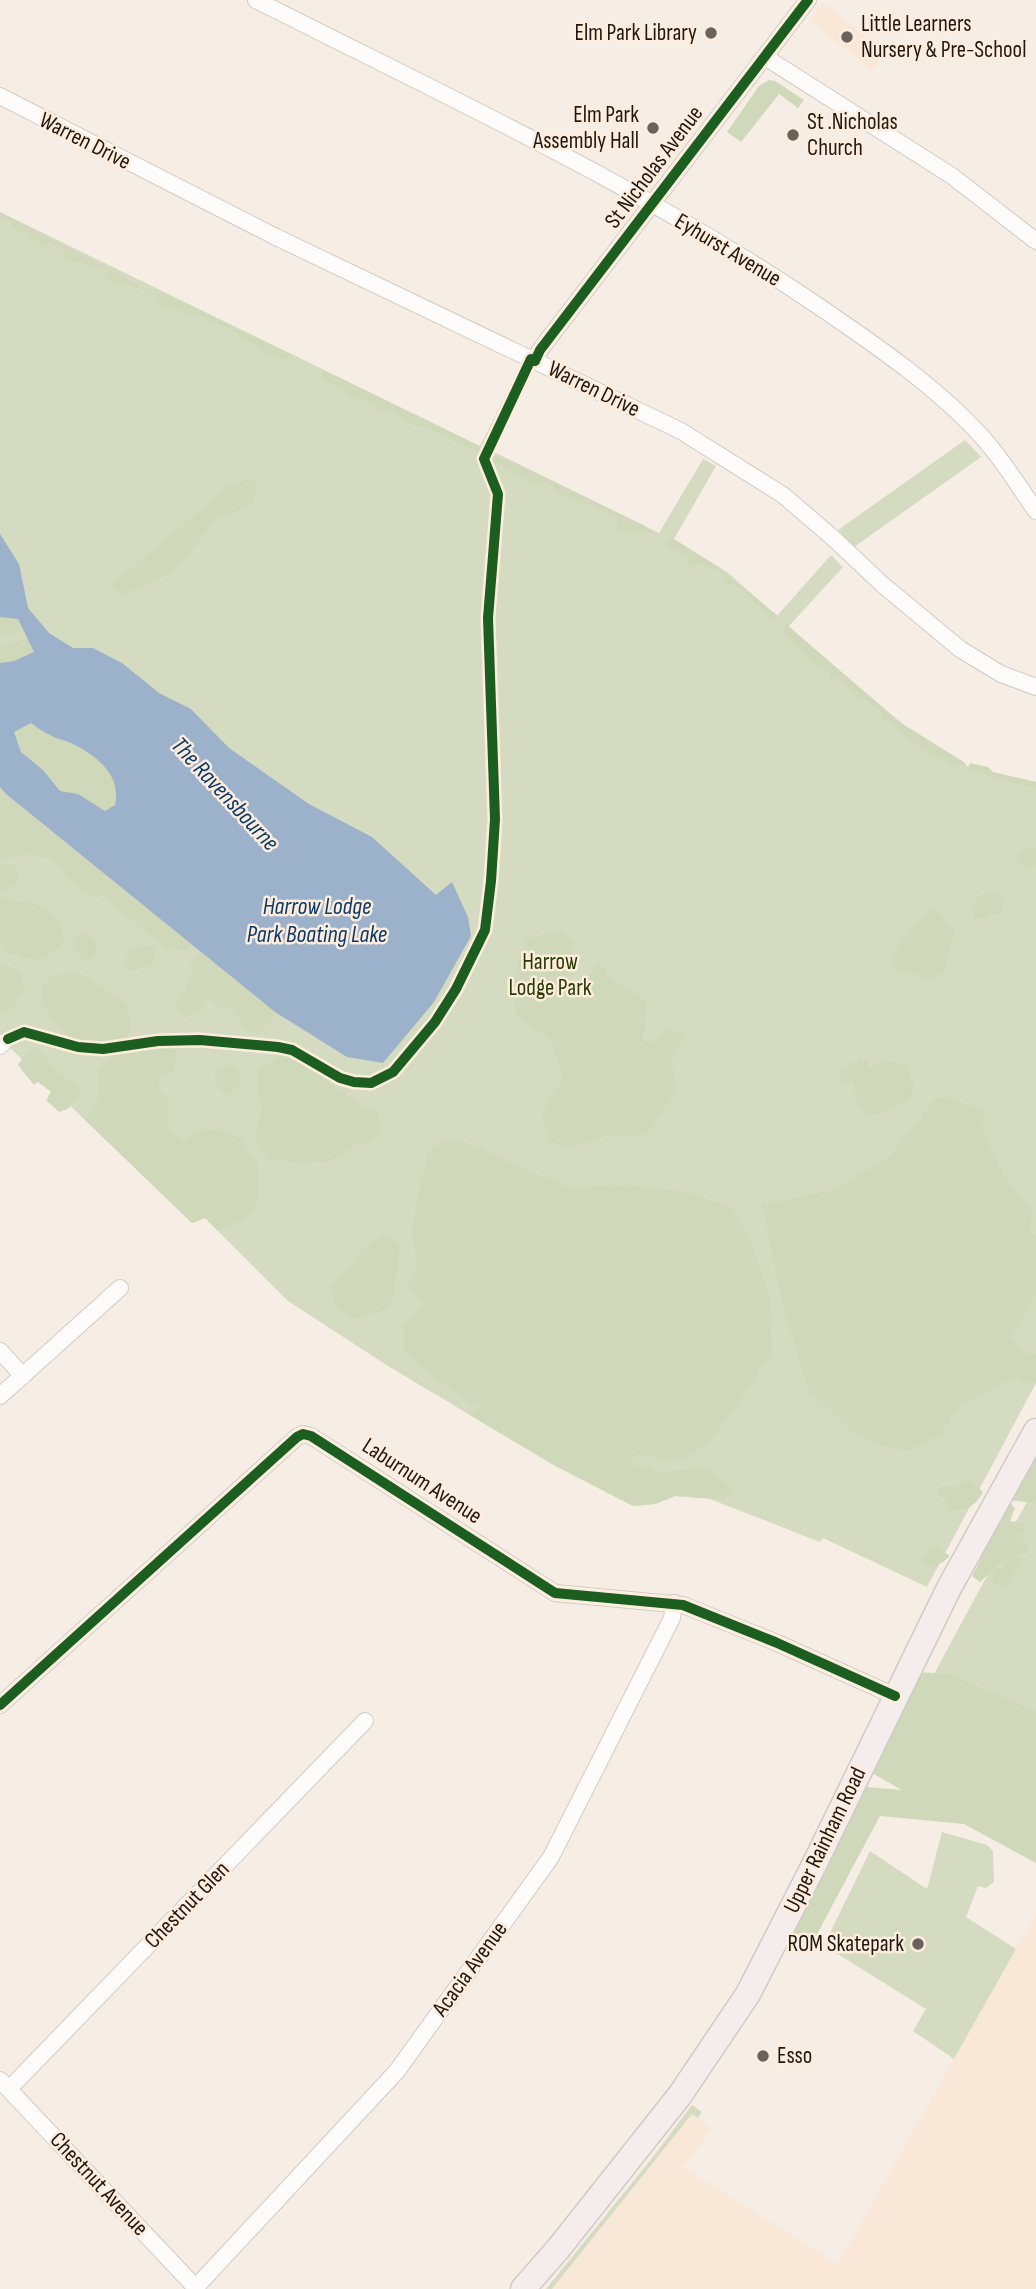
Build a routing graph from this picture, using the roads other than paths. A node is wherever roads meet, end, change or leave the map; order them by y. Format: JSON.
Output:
{"nodes":[{"id":1,"x":256,"y":0,"type":"edge"},
{"id":2,"x":808,"y":0,"type":"edge"},
{"id":3,"x":765,"y":57,"type":"junction"},
{"id":4,"x":0,"y":96,"type":"edge"},
{"id":5,"x":652,"y":204,"type":"junction"},
{"id":6,"x":1036,"y":241,"type":"edge"},
{"id":7,"x":535,"y":360,"type":"junction"},
{"id":8,"x":1036,"y":511,"type":"edge"},
{"id":9,"x":1036,"y":687,"type":"edge"},
{"id":10,"x":120,"y":1288,"type":"dead end"},
{"id":11,"x":0,"y":1351,"type":"edge"},
{"id":12,"x":23,"y":1376,"type":"junction"},
{"id":13,"x":0,"y":1396,"type":"edge"},
{"id":14,"x":1036,"y":1431,"type":"edge"},
{"id":15,"x":674,"y":1603,"type":"junction"},
{"id":16,"x":895,"y":1696,"type":"junction"},
{"id":17,"x":0,"y":1704,"type":"edge"},
{"id":18,"x":365,"y":1721,"type":"dead end"},
{"id":19,"x":4,"y":2084,"type":"edge"},
{"id":20,"x":197,"y":2288,"type":"edge"},
{"id":21,"x":523,"y":2289,"type":"edge"}],
"edges":[{"from":1,"to":5,"type":"street","name":"Eyhurst Avenue"},
{"from":2,"to":3,"type":"street","name":"St Nicholas Avenue"},
{"from":3,"to":5,"type":"street","name":"St Nicholas Avenue"},
{"from":3,"to":6,"type":"street"},
{"from":4,"to":7,"type":"street","name":"Warren Drive"},
{"from":5,"to":7,"type":"street","name":"St Nicholas Avenue"},
{"from":5,"to":8,"type":"street","name":"Eyhurst Avenue"},
{"from":7,"to":9,"type":"street","name":"Warren Drive"},
{"from":10,"to":12,"type":"street"},
{"from":11,"to":12,"type":"street"},
{"from":12,"to":13,"type":"street"},
{"from":14,"to":16,"type":"main road","name":"Upper Rainham Road"},
{"from":15,"to":16,"type":"street","name":"Laburnum Avenue"},
{"from":15,"to":17,"type":"street","name":"Laburnum Avenue"},
{"from":15,"to":20,"type":"street","name":"Acacia Avenue"},
{"from":16,"to":21,"type":"main road","name":"Upper Rainham Road"},
{"from":18,"to":19,"type":"street","name":"Chestnut Glen"},
{"from":19,"to":20,"type":"street","name":"Chestnut Avenue"}]}
